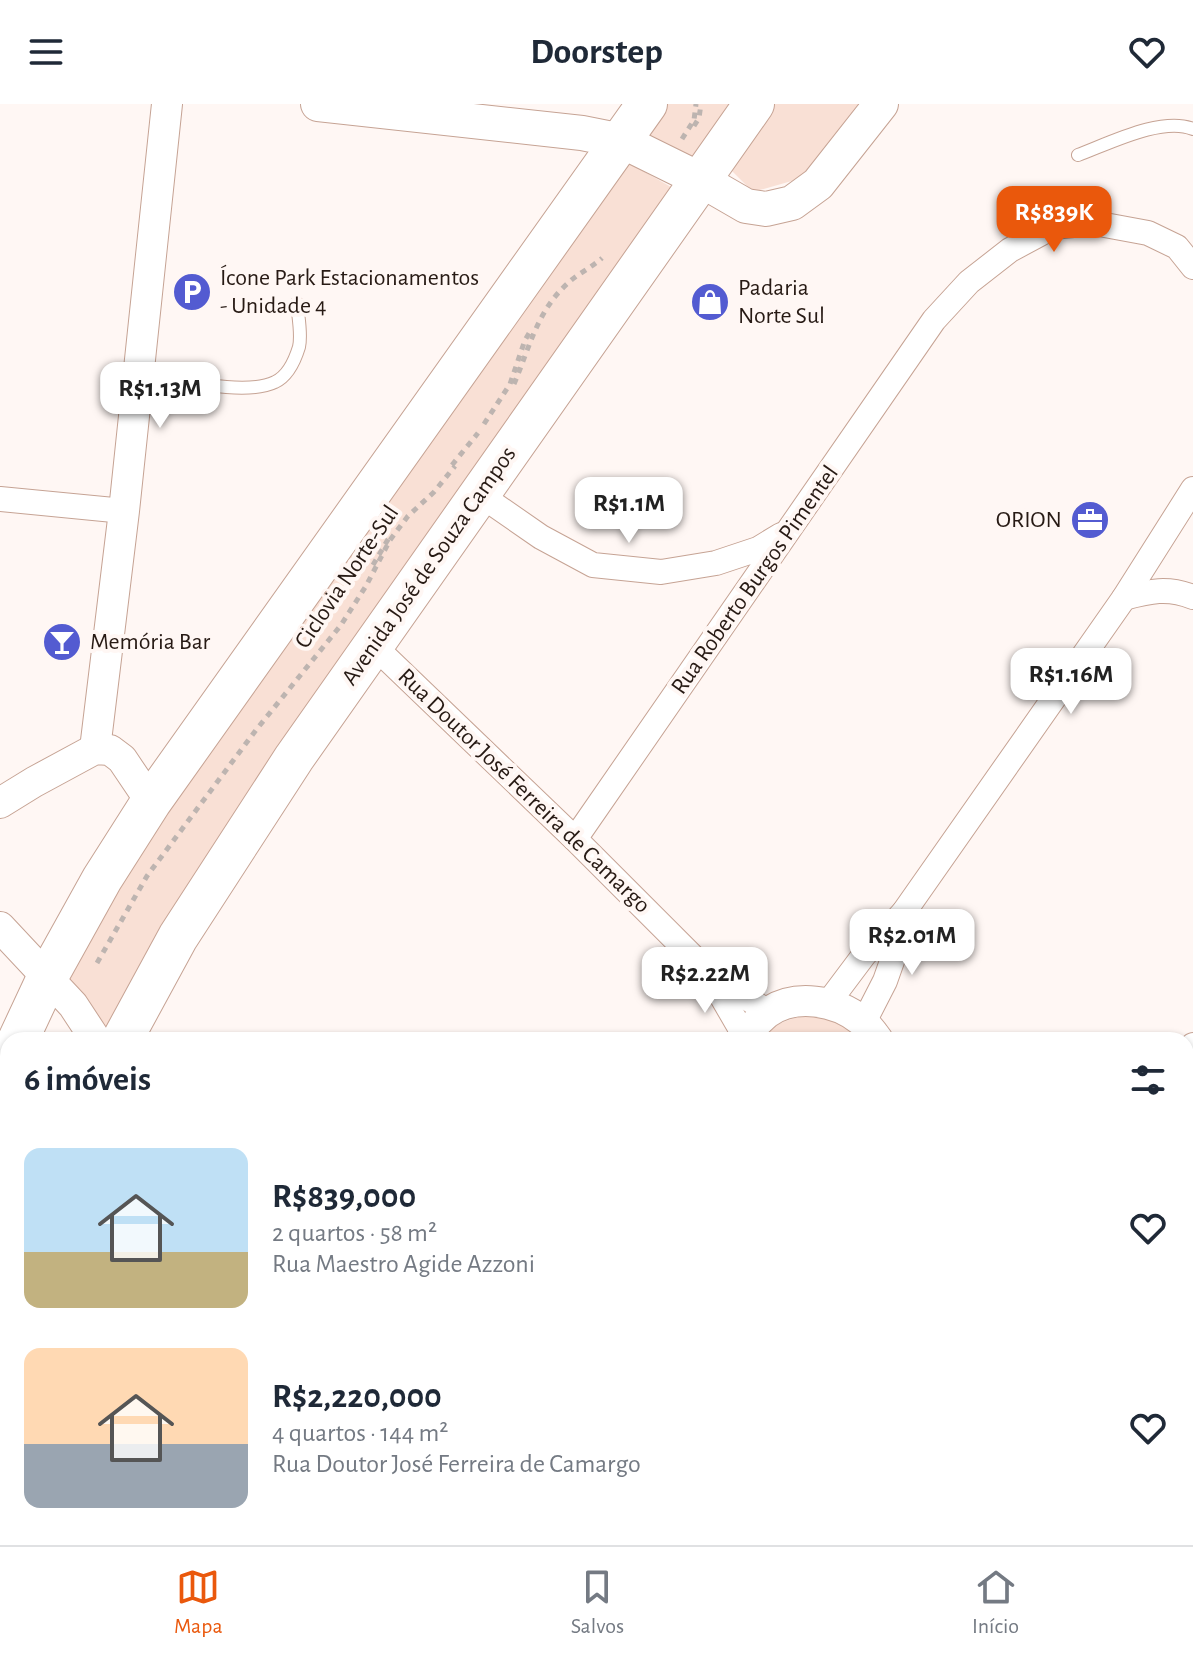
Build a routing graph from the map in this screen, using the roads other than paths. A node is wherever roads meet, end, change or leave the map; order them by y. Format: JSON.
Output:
{"nodes":[{"id":1,"x":167,"y":104,"type":"edge"},
{"id":2,"x":318,"y":104,"type":"edge"},
{"id":3,"x":647,"y":104,"type":"edge"},
{"id":4,"x":754,"y":104,"type":"edge"},
{"id":5,"x":881,"y":104,"type":"edge"},
{"id":6,"x":441,"y":111,"type":"edge"},
{"id":7,"x":1193,"y":129,"type":"edge"},
{"id":8,"x":622,"y":141,"type":"junction"},
{"id":9,"x":1078,"y":155,"type":"dead end"},
{"id":10,"x":679,"y":169,"type":"junction"},
{"id":11,"x":1193,"y":267,"type":"edge"},
{"id":12,"x":297,"y":303,"type":"dead end"},
{"id":13,"x":138,"y":374,"type":"junction"},
{"id":14,"x":1193,"y":489,"type":"edge"},
{"id":15,"x":479,"y":494,"type":"junction"},
{"id":16,"x":0,"y":499,"type":"edge"},
{"id":17,"x":124,"y":511,"type":"junction"},
{"id":18,"x":790,"y":529,"type":"junction"},
{"id":19,"x":1193,"y":597,"type":"edge"},
{"id":20,"x":1124,"y":598,"type":"junction"},
{"id":21,"x":373,"y":645,"type":"junction"},
{"id":22,"x":95,"y":749,"type":"junction"},
{"id":23,"x":151,"y":802,"type":"junction"},
{"id":24,"x":0,"y":803,"type":"edge"},
{"id":25,"x":575,"y":839,"type":"junction"},
{"id":26,"x":904,"y":912,"type":"junction"},
{"id":27,"x":0,"y":927,"type":"edge"},
{"id":28,"x":708,"y":972,"type":"junction"},
{"id":29,"x":63,"y":995,"type":"junction"},
{"id":30,"x":828,"y":1003,"type":"junction"},
{"id":31,"x":768,"y":1012,"type":"junction"},
{"id":32,"x":871,"y":1031,"type":"edge"},
{"id":33,"x":26,"y":1032,"type":"edge"},
{"id":34,"x":90,"y":1032,"type":"edge"},
{"id":35,"x":126,"y":1032,"type":"edge"},
{"id":36,"x":739,"y":1032,"type":"edge"},
{"id":37,"x":748,"y":1032,"type":"edge"}],
"edges":[{"from":1,"to":13,"type":"street"},
{"from":2,"to":6,"type":"main road"},
{"from":3,"to":8,"type":"highway"},
{"from":4,"to":10,"type":"highway","name":"Avenida José de Souza Campos"},
{"from":5,"to":10,"type":"main road"},
{"from":6,"to":8,"type":"main road"},
{"from":7,"to":9,"type":"lane"},
{"from":8,"to":10,"type":"main road"},
{"from":8,"to":23,"type":"highway"},
{"from":10,"to":15,"type":"highway","name":"Avenida José de Souza Campos"},
{"from":11,"to":18,"type":"street","name":"Rua Roberto Burgos Pimentel"},
{"from":12,"to":13,"type":"lane"},
{"from":13,"to":17,"type":"street"},
{"from":14,"to":20,"type":"street"},
{"from":15,"to":18,"type":"street"},
{"from":15,"to":21,"type":"highway","name":"Avenida José de Souza Campos"},
{"from":16,"to":17,"type":"street"},
{"from":17,"to":22,"type":"street"},
{"from":18,"to":25,"type":"street","name":"Rua Roberto Burgos Pimentel"},
{"from":19,"to":20,"type":"street"},
{"from":20,"to":26,"type":"street"},
{"from":21,"to":25,"type":"street","name":"Rua Doutor José Ferreira de Camargo"},
{"from":21,"to":35,"type":"highway","name":"Avenida José de Souza Campos"},
{"from":22,"to":23,"type":"street"},
{"from":22,"to":24,"type":"street"},
{"from":23,"to":29,"type":"highway"},
{"from":25,"to":28,"type":"street","name":"Rua Doutor José Ferreira de Camargo"},
{"from":26,"to":30,"type":"street"},
{"from":26,"to":32,"type":"street"},
{"from":27,"to":29,"type":"street"},
{"from":28,"to":31,"type":"street","name":"Rua Doutor José Ferreira de Camargo"},
{"from":28,"to":36,"type":"street","name":"Rua Doutor José Ferreira de Camargo"},
{"from":29,"to":33,"type":"highway"},
{"from":29,"to":34,"type":"street"},
{"from":30,"to":31,"type":"street"},
{"from":30,"to":32,"type":"street"},
{"from":31,"to":37,"type":"street"}]}
